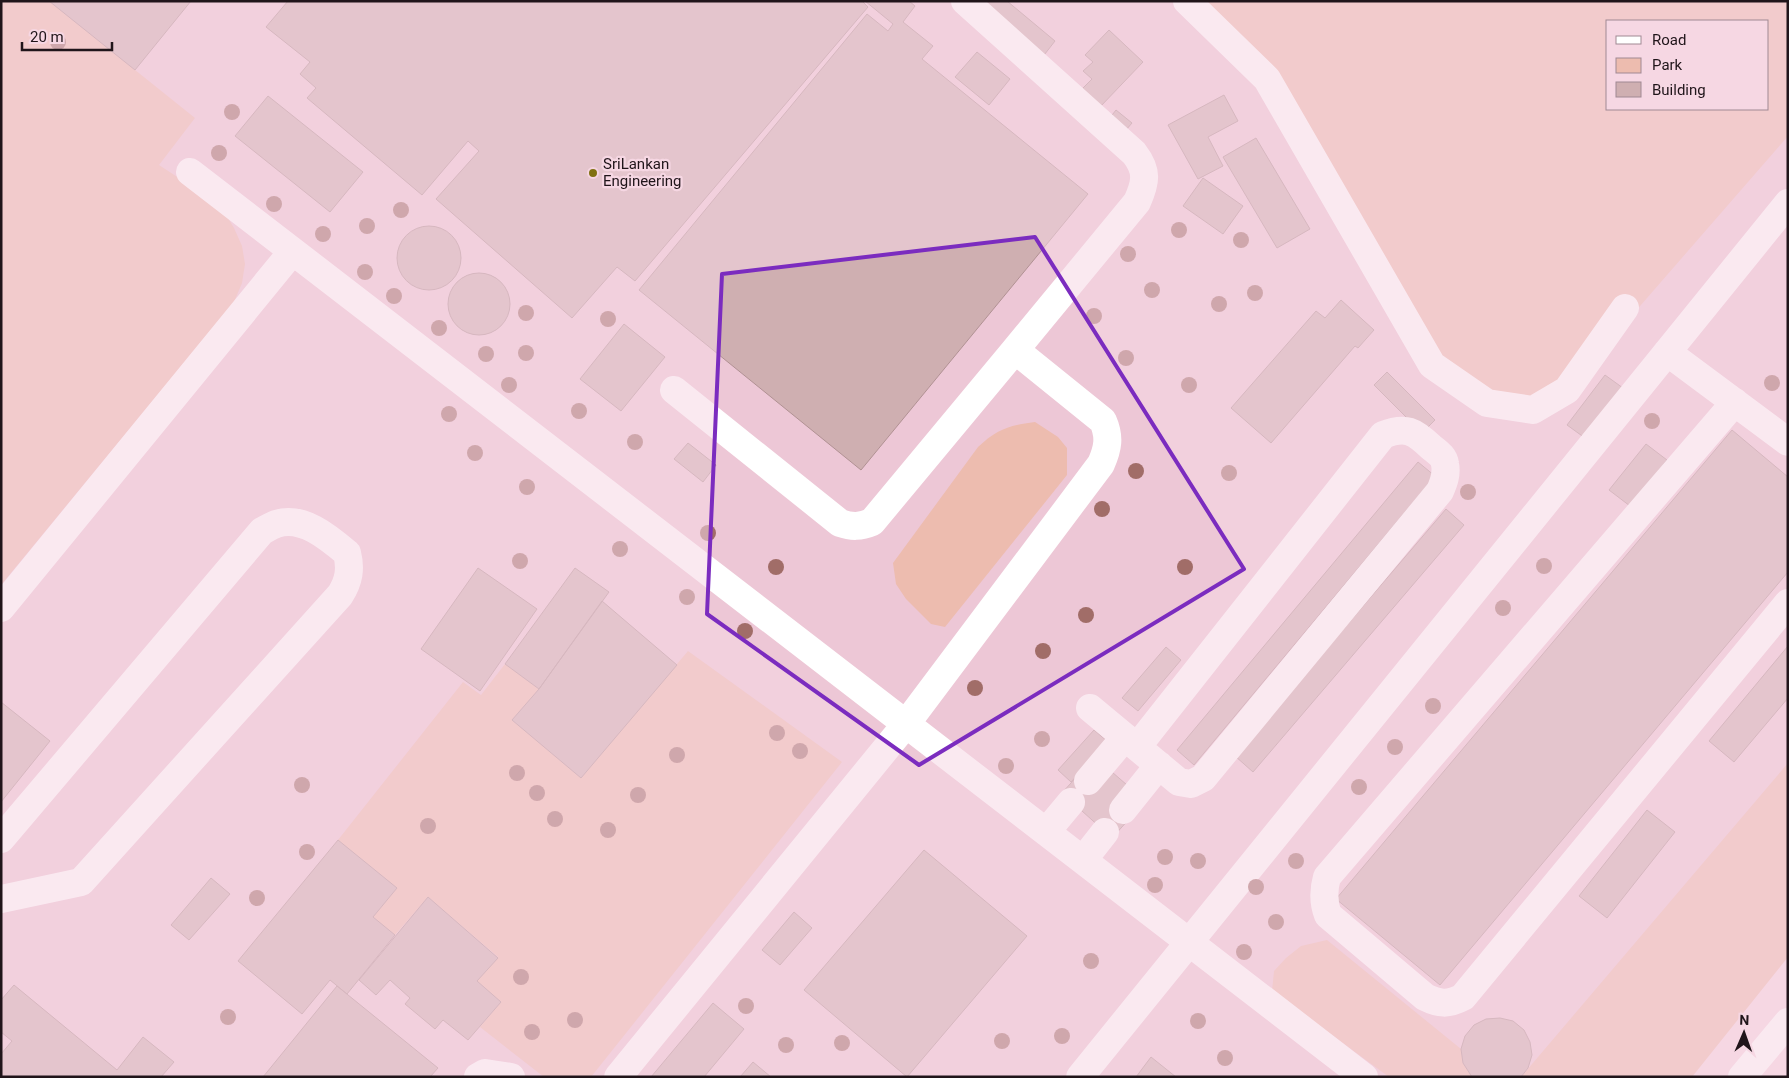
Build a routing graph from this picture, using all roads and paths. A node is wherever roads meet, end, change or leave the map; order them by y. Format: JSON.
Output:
{"nodes":[{"id":1,"x":965,"y":1,"type":"edge"},
{"id":2,"x":1187,"y":1,"type":"edge"},
{"id":3,"x":190,"y":172,"type":"dead end"},
{"id":4,"x":1788,"y":203,"type":"edge"},
{"id":5,"x":292,"y":252,"type":"junction"},
{"id":6,"x":1625,"y":308,"type":"dead end"},
{"id":7,"x":1015,"y":350,"type":"junction"},
{"id":8,"x":1667,"y":352,"type":"junction"},
{"id":9,"x":674,"y":390,"type":"dead end"},
{"id":10,"x":1735,"y":402,"type":"junction"},
{"id":11,"x":1788,"y":442,"type":"edge"},
{"id":12,"x":1788,"y":603,"type":"edge"},
{"id":13,"x":1,"y":608,"type":"edge"},
{"id":14,"x":1090,"y":708,"type":"dead end"},
{"id":15,"x":906,"y":724,"type":"junction"},
{"id":16,"x":1131,"y":742,"type":"junction"},
{"id":17,"x":1159,"y":765,"type":"junction"},
{"id":18,"x":1123,"y":810,"type":"dead end"},
{"id":19,"x":1046,"y":832,"type":"junction"},
{"id":20,"x":1105,"y":832,"type":"dead end"},
{"id":21,"x":1,"y":839,"type":"edge"},
{"id":22,"x":1083,"y":860,"type":"junction"},
{"id":23,"x":1,"y":900,"type":"edge"},
{"id":24,"x":1190,"y":943,"type":"junction"},
{"id":25,"x":1788,"y":1022,"type":"edge"},
{"id":26,"x":478,"y":1077,"type":"edge"},
{"id":27,"x":511,"y":1077,"type":"edge"},
{"id":28,"x":618,"y":1077,"type":"edge"},
{"id":29,"x":1080,"y":1077,"type":"edge"},
{"id":30,"x":1364,"y":1077,"type":"edge"},
{"id":31,"x":1742,"y":1077,"type":"edge"}],
"edges":[{"from":1,"to":7,"type":"main road"},
{"from":2,"to":6,"type":"main road"},
{"from":3,"to":5,"type":"main road"},
{"from":4,"to":8,"type":"main road"},
{"from":5,"to":13,"type":"main road"},
{"from":5,"to":15,"type":"main road"},
{"from":7,"to":9,"type":"main road"},
{"from":7,"to":15,"type":"main road"},
{"from":8,"to":10,"type":"main road"},
{"from":8,"to":24,"type":"main road"},
{"from":10,"to":11,"type":"main road"},
{"from":10,"to":12,"type":"main road"},
{"from":14,"to":16,"type":"main road"},
{"from":15,"to":19,"type":"main road"},
{"from":15,"to":28,"type":"main road"},
{"from":16,"to":17,"type":"main road"},
{"from":16,"to":17,"type":"main road"},
{"from":16,"to":19,"type":"main road"},
{"from":17,"to":18,"type":"main road"},
{"from":19,"to":22,"type":"main road"},
{"from":20,"to":22,"type":"main road"},
{"from":21,"to":23,"type":"main road"},
{"from":22,"to":24,"type":"main road"},
{"from":24,"to":29,"type":"main road"},
{"from":24,"to":30,"type":"main road"},
{"from":25,"to":31,"type":"main road"},
{"from":26,"to":27,"type":"main road"}]}
